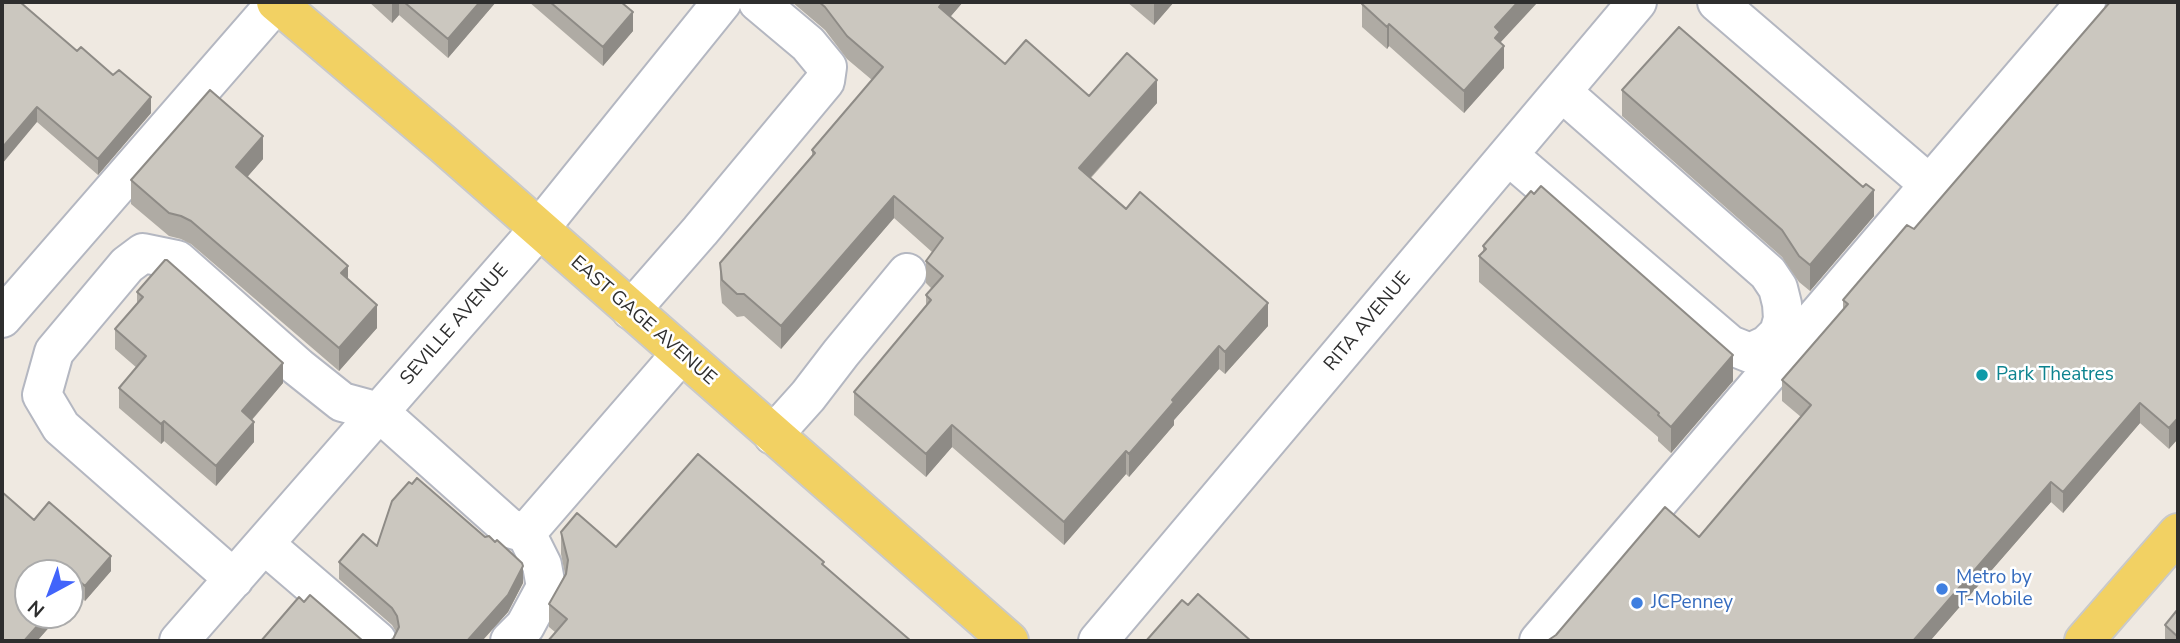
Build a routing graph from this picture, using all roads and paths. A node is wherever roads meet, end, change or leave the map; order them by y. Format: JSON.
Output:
{"nodes":[{"id":1,"x":276,"y":2,"type":"edge"},
{"id":2,"x":722,"y":2,"type":"edge"},
{"id":3,"x":758,"y":2,"type":"edge"},
{"id":4,"x":1637,"y":2,"type":"edge"},
{"id":5,"x":1717,"y":2,"type":"edge"},
{"id":6,"x":2086,"y":2,"type":"edge"},
{"id":7,"x":1562,"y":92,"type":"junction"},
{"id":8,"x":1508,"y":155,"type":"junction"},
{"id":9,"x":1930,"y":185,"type":"junction"},
{"id":10,"x":539,"y":229,"type":"junction"},
{"id":11,"x":907,"y":273,"type":"dead end"},
{"id":12,"x":631,"y":310,"type":"junction"},
{"id":13,"x":2,"y":318,"type":"edge"},
{"id":14,"x":681,"y":354,"type":"junction"},
{"id":15,"x":379,"y":412,"type":"junction"},
{"id":16,"x":773,"y":435,"type":"junction"},
{"id":17,"x":526,"y":533,"type":"junction"},
{"id":18,"x":2178,"y":533,"type":"edge"},
{"id":19,"x":264,"y":544,"type":"junction"},
{"id":20,"x":234,"y":579,"type":"junction"},
{"id":21,"x":180,"y":641,"type":"edge"},
{"id":22,"x":377,"y":641,"type":"edge"},
{"id":23,"x":510,"y":641,"type":"edge"},
{"id":24,"x":1009,"y":641,"type":"edge"},
{"id":25,"x":1098,"y":641,"type":"edge"},
{"id":26,"x":1539,"y":641,"type":"edge"},
{"id":27,"x":2084,"y":641,"type":"edge"}],
"edges":[{"from":1,"to":10,"type":"main road","name":"EAST GAGE AVENUE"},
{"from":1,"to":13,"type":"street"},
{"from":2,"to":10,"type":"street","name":"SEVILLE AVENUE"},
{"from":3,"to":12,"type":"street"},
{"from":4,"to":7,"type":"street","name":"RITA AVENUE"},
{"from":5,"to":9,"type":"street"},
{"from":6,"to":9,"type":"street"},
{"from":7,"to":8,"type":"street","name":"RITA AVENUE"},
{"from":7,"to":8,"type":"street"},
{"from":8,"to":25,"type":"street","name":"RITA AVENUE"},
{"from":9,"to":26,"type":"street"},
{"from":10,"to":12,"type":"main road","name":"EAST GAGE AVENUE"},
{"from":10,"to":15,"type":"street","name":"SEVILLE AVENUE"},
{"from":11,"to":16,"type":"street"},
{"from":12,"to":14,"type":"main road","name":"EAST GAGE AVENUE"},
{"from":14,"to":16,"type":"main road","name":"EAST GAGE AVENUE"},
{"from":14,"to":17,"type":"street"},
{"from":15,"to":17,"type":"street"},
{"from":15,"to":19,"type":"street","name":"SEVILLE AVENUE"},
{"from":15,"to":20,"type":"street"},
{"from":16,"to":24,"type":"main road","name":"EAST GAGE AVENUE"},
{"from":17,"to":23,"type":"street"},
{"from":18,"to":27,"type":"main road"},
{"from":19,"to":20,"type":"street","name":"SEVILLE AVENUE"},
{"from":19,"to":22,"type":"street"},
{"from":20,"to":21,"type":"street","name":"SEVILLE AVENUE"}]}
